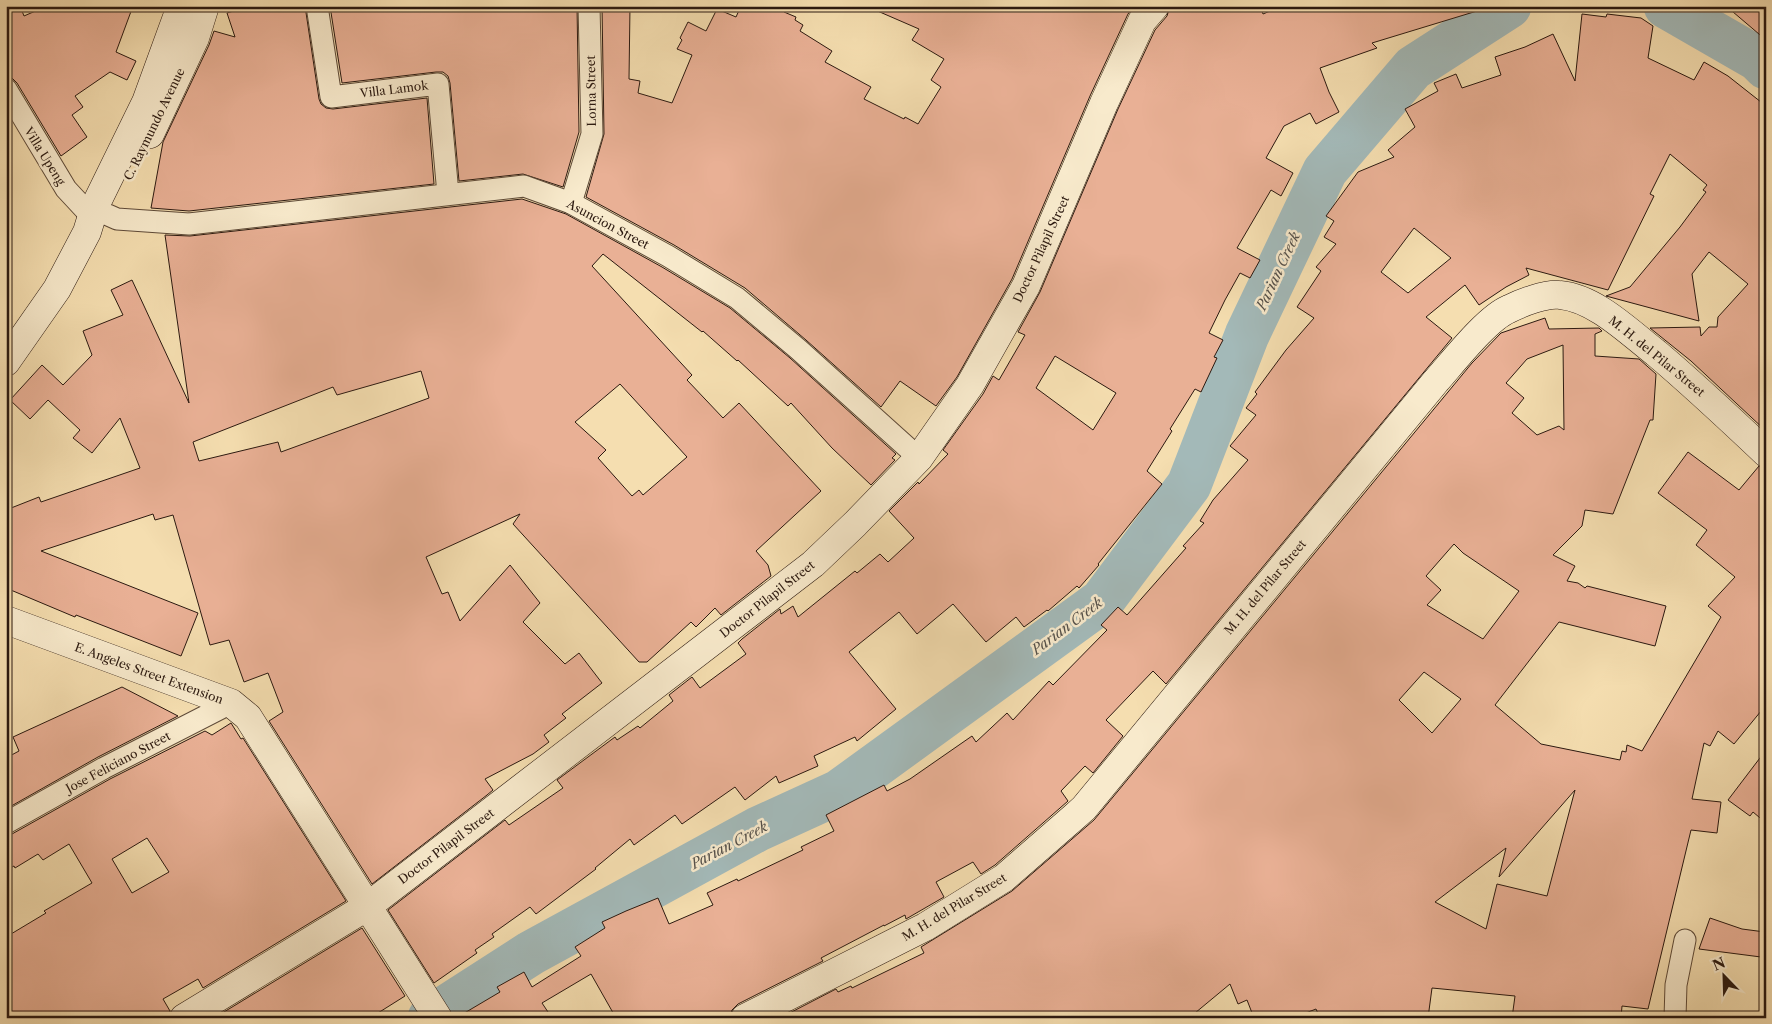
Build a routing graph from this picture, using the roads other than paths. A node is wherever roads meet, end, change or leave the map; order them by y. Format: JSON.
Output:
{"nodes":[{"id":1,"x":181,"y":6,"type":"edge"},
{"id":2,"x":205,"y":6,"type":"edge"},
{"id":3,"x":317,"y":6,"type":"edge"},
{"id":4,"x":589,"y":6,"type":"edge"},
{"id":5,"x":1154,"y":6,"type":"edge"},
{"id":6,"x":6,"y":89,"type":"edge"},
{"id":7,"x":448,"y":194,"type":"junction"},
{"id":8,"x":571,"y":203,"type":"junction"},
{"id":9,"x":96,"y":222,"type":"junction"},
{"id":10,"x":6,"y":362,"type":"edge"},
{"id":11,"x":1766,"y":453,"type":"edge"},
{"id":12,"x":919,"y":458,"type":"junction"},
{"id":13,"x":6,"y":620,"type":"edge"},
{"id":14,"x":231,"y":704,"type":"junction"},
{"id":15,"x":6,"y":823,"type":"edge"},
{"id":16,"x":368,"y":906,"type":"junction"},
{"id":17,"x":1684,"y":940,"type":"dead end"},
{"id":18,"x":432,"y":1009,"type":"edge"},
{"id":19,"x":184,"y":1018,"type":"edge"},
{"id":20,"x":745,"y":1018,"type":"edge"},
{"id":21,"x":1675,"y":1018,"type":"edge"}],
"edges":[{"from":1,"to":9,"type":"street","name":"C. Raymundo Avenue"},
{"from":2,"to":9,"type":"street","name":"C. Raymundo Avenue"},
{"from":3,"to":7,"type":"street","name":"Villa Lamok"},
{"from":4,"to":8,"type":"street","name":"Lorna Street"},
{"from":5,"to":12,"type":"street","name":"Doctor Pilapil Street"},
{"from":6,"to":9,"type":"street","name":"Villa Upeng"},
{"from":7,"to":8,"type":"street","name":"Asuncion Street"},
{"from":7,"to":9,"type":"street","name":"Asuncion Street"},
{"from":8,"to":12,"type":"street","name":"Asuncion Street"},
{"from":9,"to":10,"type":"street","name":"C. Raymundo Avenue"},
{"from":11,"to":20,"type":"street","name":"M. H. del Pilar Street"},
{"from":12,"to":16,"type":"street","name":"Doctor Pilapil Street"},
{"from":13,"to":14,"type":"street","name":"E. Angeles Street Extension"},
{"from":14,"to":15,"type":"street","name":"Jose Feliciano Street"},
{"from":14,"to":16,"type":"street","name":"E. Angeles Street Extension"},
{"from":16,"to":18,"type":"street","name":"E. Angeles Street Extension"},
{"from":16,"to":19,"type":"street","name":"Doctor Pilapil Street"},
{"from":17,"to":21,"type":"street"}]}
